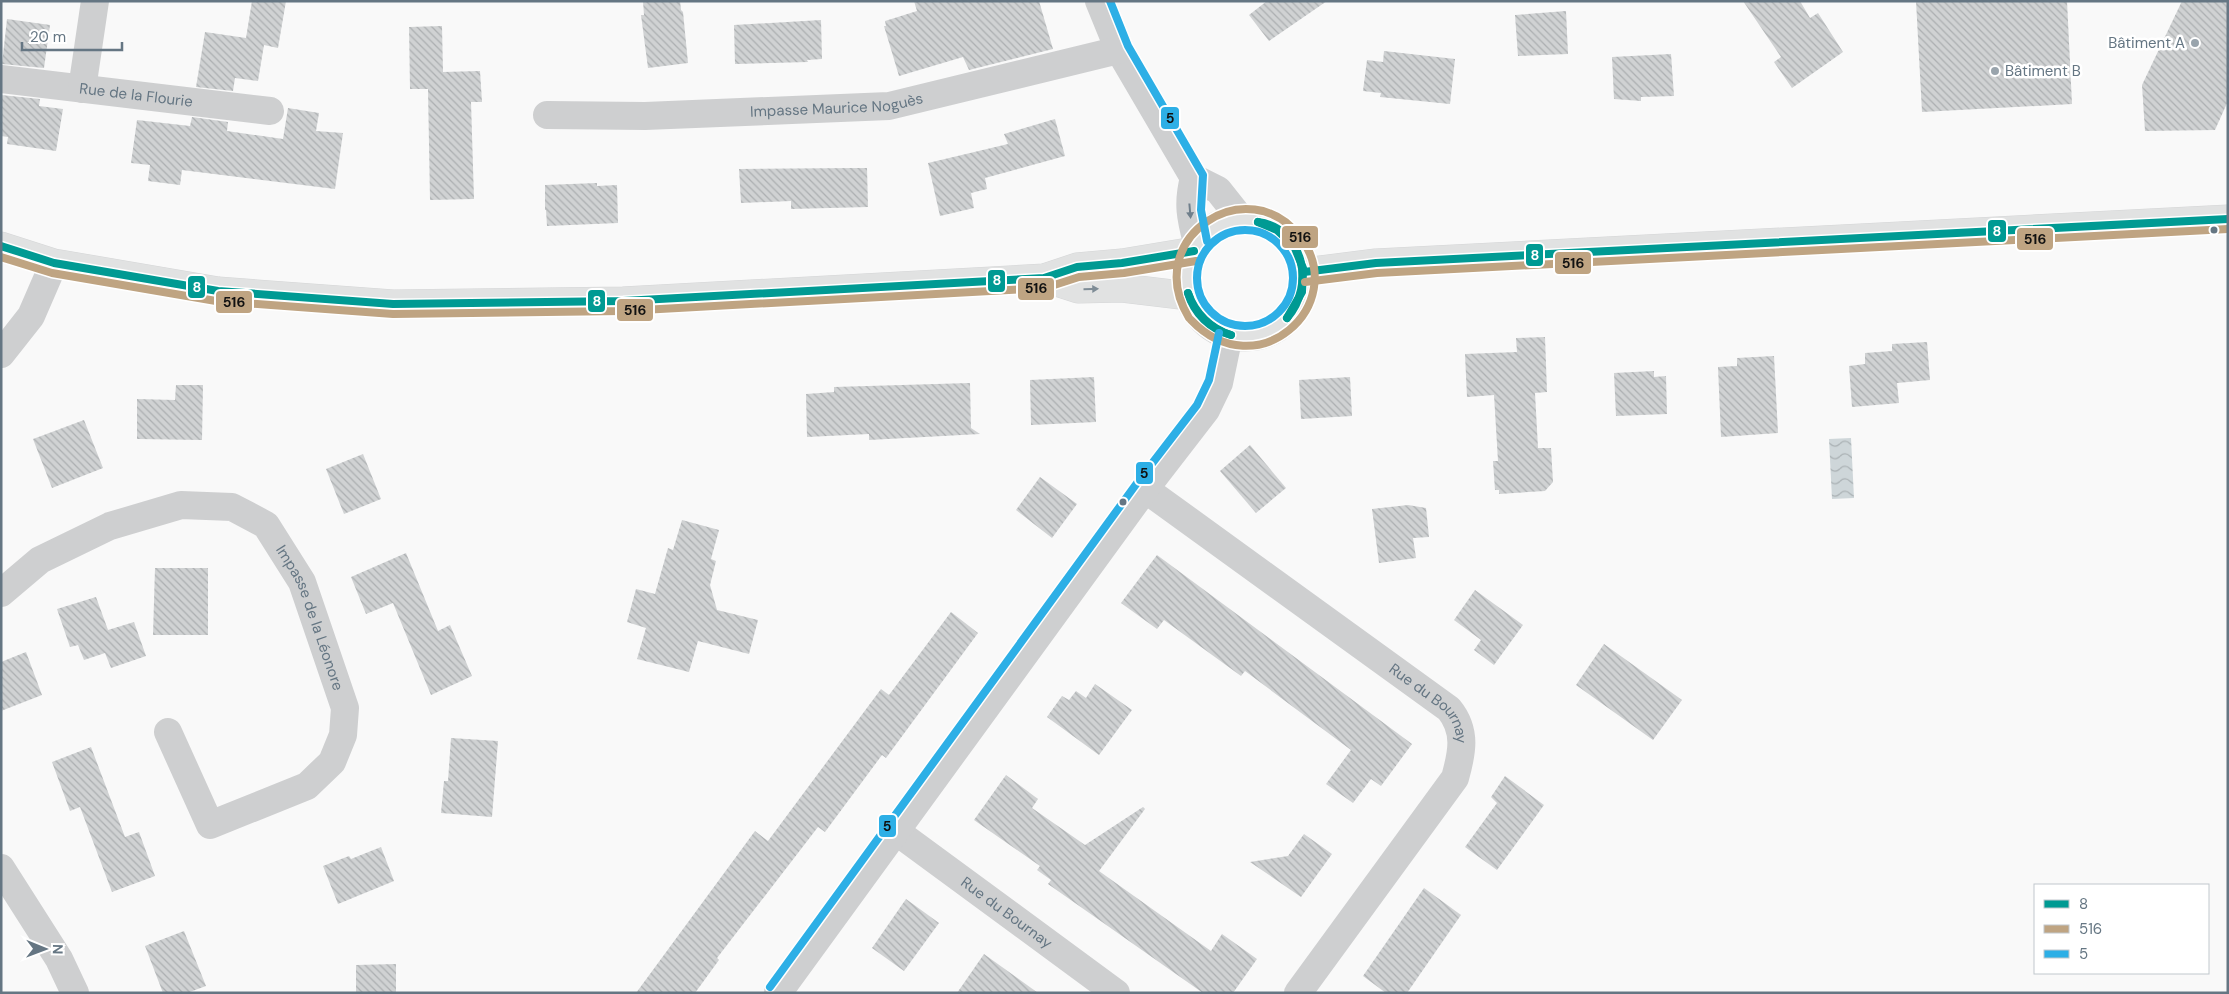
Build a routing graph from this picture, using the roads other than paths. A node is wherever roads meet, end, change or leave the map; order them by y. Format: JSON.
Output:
{"nodes":[{"id":1,"x":95,"y":1,"type":"edge"},
{"id":2,"x":1099,"y":1,"type":"edge"},
{"id":3,"x":1119,"y":50,"type":"junction"},
{"id":4,"x":1,"y":79,"type":"edge"},
{"id":5,"x":82,"y":89,"type":"junction"},
{"id":6,"x":270,"y":111,"type":"dead end"},
{"id":7,"x":548,"y":115,"type":"dead end"},
{"id":8,"x":1194,"y":178,"type":"junction"},
{"id":9,"x":1241,"y":219,"type":"junction"},
{"id":10,"x":2228,"y":219,"type":"edge"},
{"id":11,"x":1,"y":246,"type":"edge"},
{"id":12,"x":1195,"y":247,"type":"junction"},
{"id":13,"x":54,"y":263,"type":"junction"},
{"id":14,"x":1304,"y":272,"type":"junction"},
{"id":15,"x":1044,"y":278,"type":"junction"},
{"id":16,"x":1189,"y":296,"type":"junction"},
{"id":17,"x":1229,"y":334,"type":"junction"},
{"id":18,"x":1,"y":354,"type":"edge"},
{"id":19,"x":1145,"y":488,"type":"junction"},
{"id":20,"x":1,"y":592,"type":"edge"},
{"id":21,"x":168,"y":732,"type":"dead end"},
{"id":22,"x":897,"y":832,"type":"junction"},
{"id":23,"x":1,"y":868,"type":"edge"},
{"id":24,"x":75,"y":993,"type":"edge"},
{"id":25,"x":778,"y":993,"type":"edge"},
{"id":26,"x":1116,"y":993,"type":"edge"},
{"id":27,"x":1298,"y":993,"type":"edge"}],
"edges":[{"from":1,"to":5,"type":"street"},
{"from":2,"to":3,"type":"street"},
{"from":3,"to":7,"type":"street","name":"Impasse Maurice Noguès"},
{"from":3,"to":8,"type":"street"},
{"from":4,"to":5,"type":"street","name":"Rue de la Flourie"},
{"from":5,"to":6,"type":"street","name":"Rue de la Flourie"},
{"from":8,"to":9,"type":"street"},
{"from":8,"to":12,"type":"street","one_way":true},
{"from":9,"to":12,"type":"main road"},
{"from":9,"to":14,"type":"main road"},
{"from":10,"to":14,"type":"main road"},
{"from":11,"to":13,"type":"main road"},
{"from":12,"to":15,"type":"main road"},
{"from":12,"to":16,"type":"main road"},
{"from":13,"to":15,"type":"main road"},
{"from":13,"to":18,"type":"street"},
{"from":14,"to":17,"type":"main road"},
{"from":15,"to":16,"type":"main road","one_way":true},
{"from":16,"to":17,"type":"main road"},
{"from":17,"to":19,"type":"street"},
{"from":19,"to":22,"type":"street"},
{"from":19,"to":27,"type":"street","name":"Rue du Bournay"},
{"from":20,"to":21,"type":"street","name":"Impasse de la Léonore"},
{"from":22,"to":25,"type":"street"},
{"from":22,"to":26,"type":"street","name":"Rue du Bournay"},
{"from":23,"to":24,"type":"street"}]}
